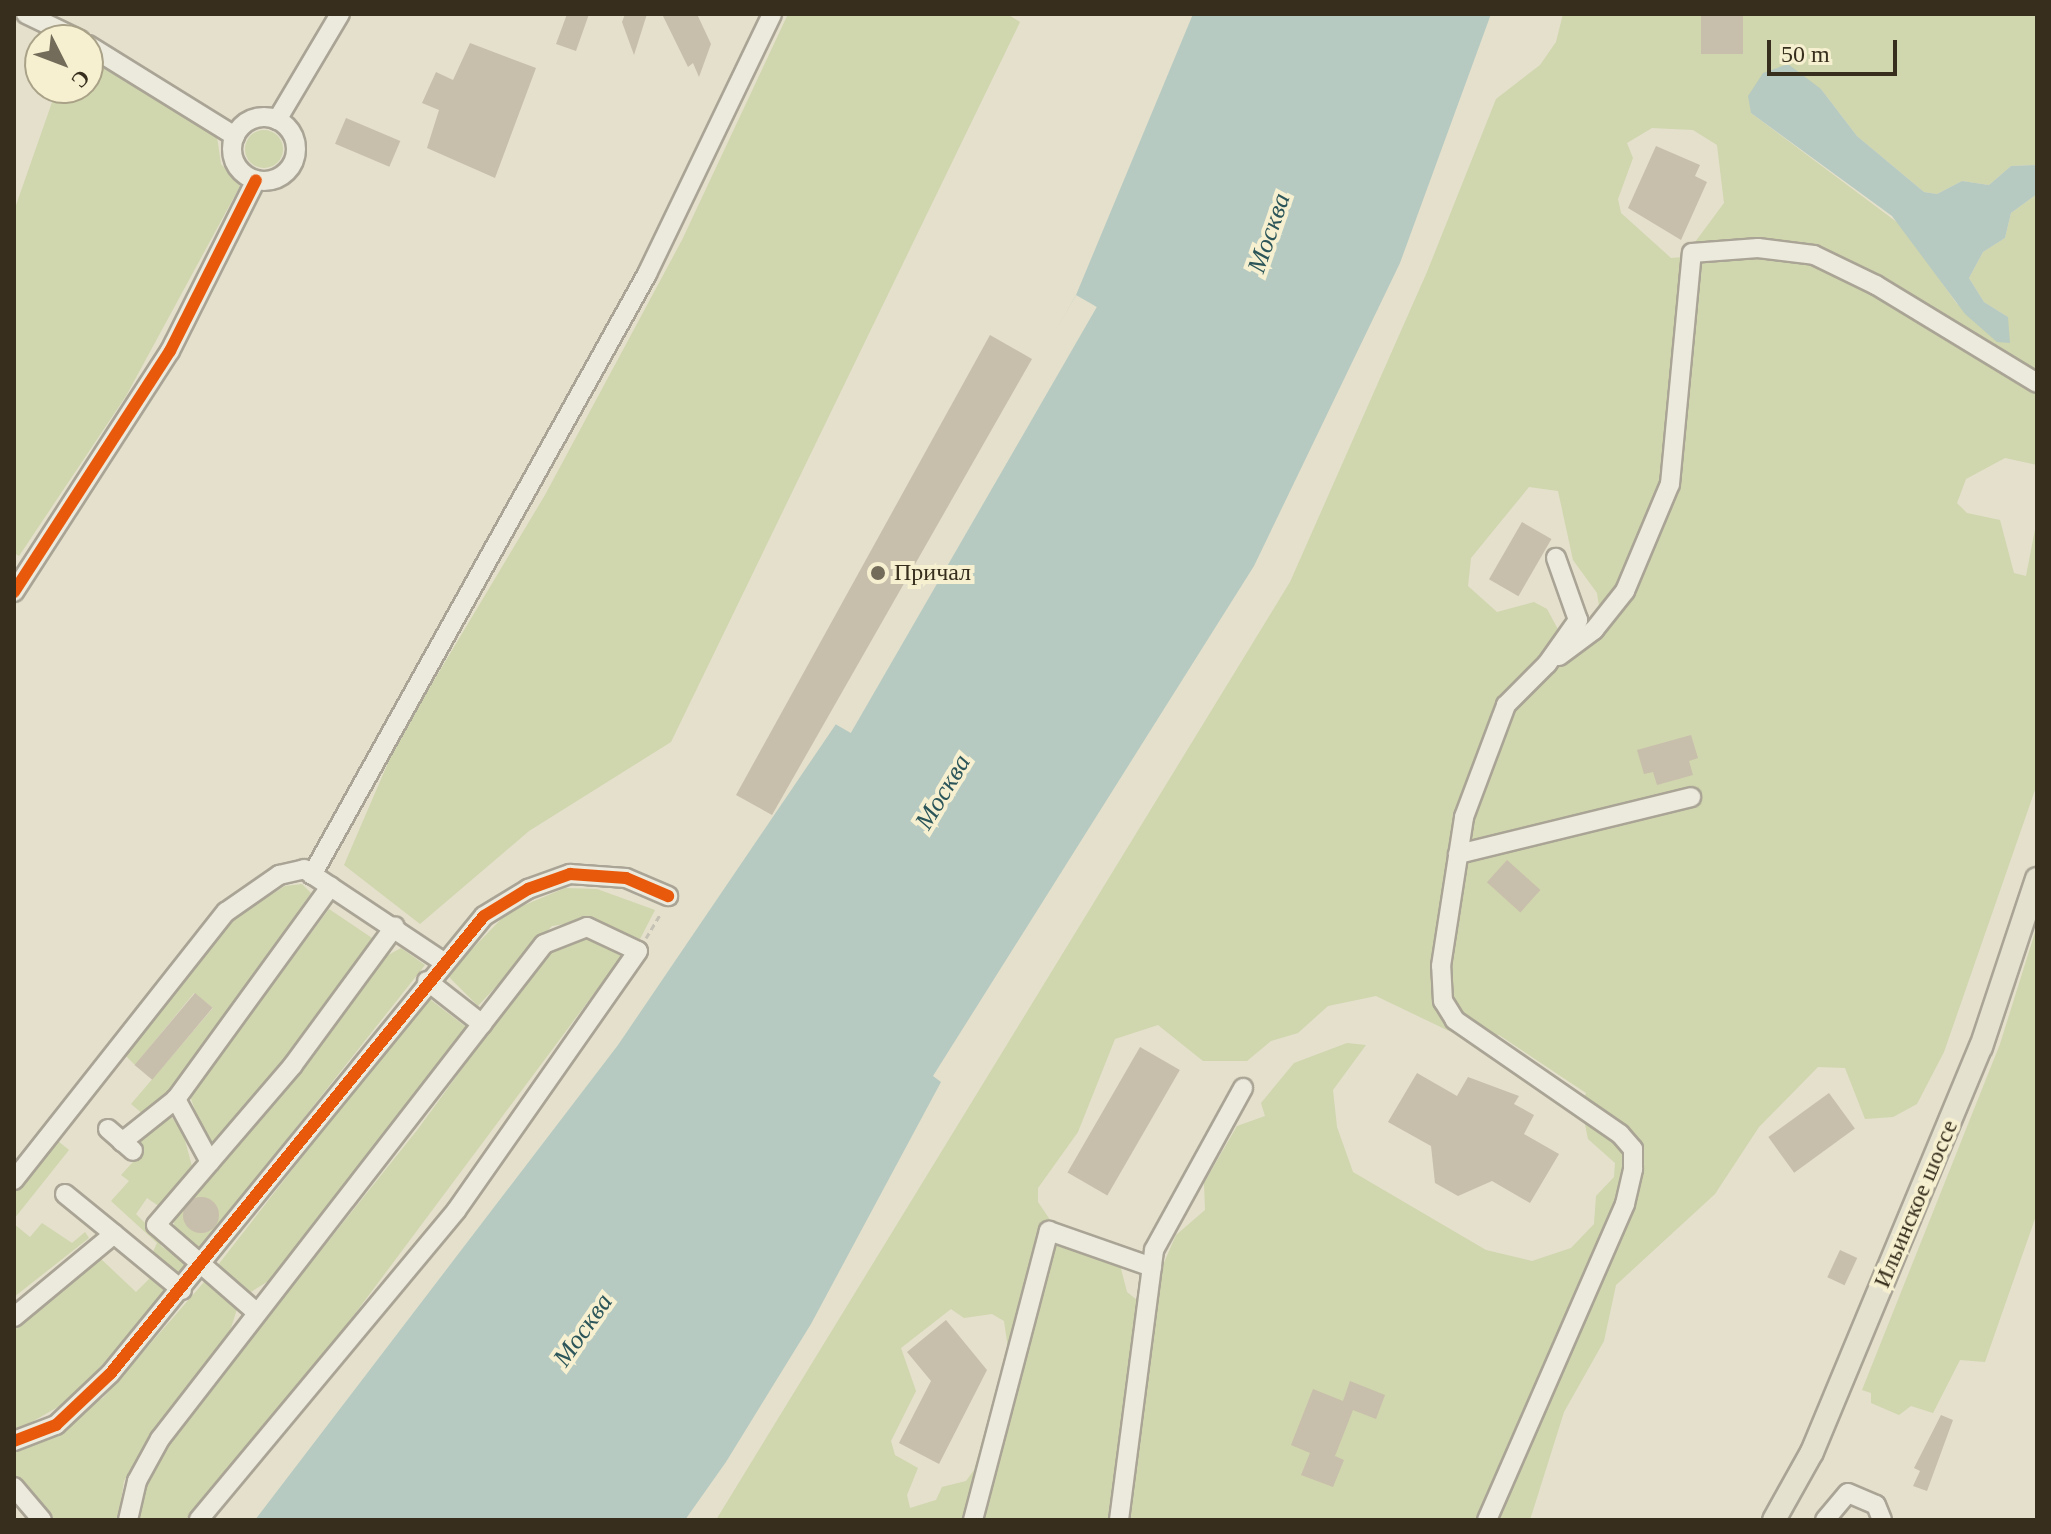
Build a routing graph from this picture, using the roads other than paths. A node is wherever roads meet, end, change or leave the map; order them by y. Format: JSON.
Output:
{"nodes":[{"id":1,"x":26,"y":14,"type":"edge"},
{"id":2,"x":340,"y":14,"type":"edge"},
{"id":3,"x":772,"y":14,"type":"edge"},
{"id":4,"x":47,"y":24,"type":"edge"},
{"id":5,"x":104,"y":55,"type":"edge"},
{"id":6,"x":277,"y":120,"type":"junction"},
{"id":7,"x":235,"y":136,"type":"junction"},
{"id":8,"x":256,"y":180,"type":"junction"},
{"id":9,"x":2037,"y":383,"type":"edge"},
{"id":10,"x":1556,"y":558,"type":"dead end"},
{"id":11,"x":14,"y":592,"type":"edge"},
{"id":12,"x":1547,"y":664,"type":"junction"},
{"id":13,"x":1691,"y":797,"type":"dead end"},
{"id":14,"x":1458,"y":854,"type":"junction"},
{"id":15,"x":312,"y":875,"type":"junction"},
{"id":16,"x":2037,"y":879,"type":"edge"},
{"id":17,"x":331,"y":886,"type":"junction"},
{"id":18,"x":668,"y":896,"type":"road end"},
{"id":19,"x":395,"y":926,"type":"junction"},
{"id":20,"x":442,"y":961,"type":"junction"},
{"id":21,"x":427,"y":981,"type":"junction"},
{"id":22,"x":482,"y":1024,"type":"junction"},
{"id":23,"x":1243,"y":1088,"type":"dead end"},
{"id":24,"x":176,"y":1099,"type":"junction"},
{"id":25,"x":121,"y":1141,"type":"dead end"},
{"id":26,"x":210,"y":1162,"type":"junction"},
{"id":27,"x":14,"y":1180,"type":"edge"},
{"id":28,"x":65,"y":1194,"type":"dead end"},
{"id":29,"x":114,"y":1234,"type":"junction"},
{"id":30,"x":203,"y":1266,"type":"junction"},
{"id":31,"x":1152,"y":1267,"type":"junction"},
{"id":32,"x":182,"y":1290,"type":"junction"},
{"id":33,"x":255,"y":1311,"type":"junction"},
{"id":34,"x":14,"y":1317,"type":"edge"},
{"id":35,"x":14,"y":1441,"type":"edge"},
{"id":36,"x":14,"y":1487,"type":"edge"},
{"id":37,"x":42,"y":1520,"type":"edge"},
{"id":38,"x":128,"y":1520,"type":"edge"},
{"id":39,"x":199,"y":1520,"type":"edge"},
{"id":40,"x":973,"y":1520,"type":"edge"},
{"id":41,"x":1119,"y":1520,"type":"edge"},
{"id":42,"x":1487,"y":1520,"type":"edge"},
{"id":43,"x":1774,"y":1520,"type":"edge"},
{"id":44,"x":1825,"y":1520,"type":"edge"},
{"id":45,"x":1882,"y":1520,"type":"edge"}],
"edges":[{"from":1,"to":4,"type":"street"},
{"from":2,"to":6,"type":"street"},
{"from":3,"to":15,"type":"street"},
{"from":5,"to":7,"type":"street"},
{"from":6,"to":7,"type":"street"},
{"from":6,"to":8,"type":"street"},
{"from":7,"to":8,"type":"street"},
{"from":8,"to":11,"type":"street"},
{"from":9,"to":12,"type":"street"},
{"from":10,"to":12,"type":"street"},
{"from":12,"to":14,"type":"street"},
{"from":13,"to":14,"type":"street"},
{"from":14,"to":42,"type":"street"},
{"from":15,"to":17,"type":"street"},
{"from":15,"to":27,"type":"street"},
{"from":16,"to":43,"type":"main road","name":"Ильинское шоссе"},
{"from":17,"to":19,"type":"street"},
{"from":17,"to":24,"type":"street"},
{"from":18,"to":20,"type":"street"},
{"from":19,"to":20,"type":"street"},
{"from":19,"to":26,"type":"street"},
{"from":20,"to":21,"type":"street"},
{"from":21,"to":22,"type":"street"},
{"from":21,"to":30,"type":"street"},
{"from":22,"to":33,"type":"street"},
{"from":22,"to":39,"type":"street"},
{"from":23,"to":31,"type":"street"},
{"from":24,"to":25,"type":"street"},
{"from":24,"to":26,"type":"street"},
{"from":26,"to":30,"type":"street"},
{"from":28,"to":29,"type":"street"},
{"from":29,"to":32,"type":"street"},
{"from":29,"to":34,"type":"street"},
{"from":30,"to":32,"type":"street"},
{"from":30,"to":33,"type":"street"},
{"from":31,"to":40,"type":"street"},
{"from":31,"to":41,"type":"street"},
{"from":32,"to":35,"type":"street"},
{"from":33,"to":38,"type":"street"},
{"from":36,"to":37,"type":"street"},
{"from":44,"to":45,"type":"street"}]}
